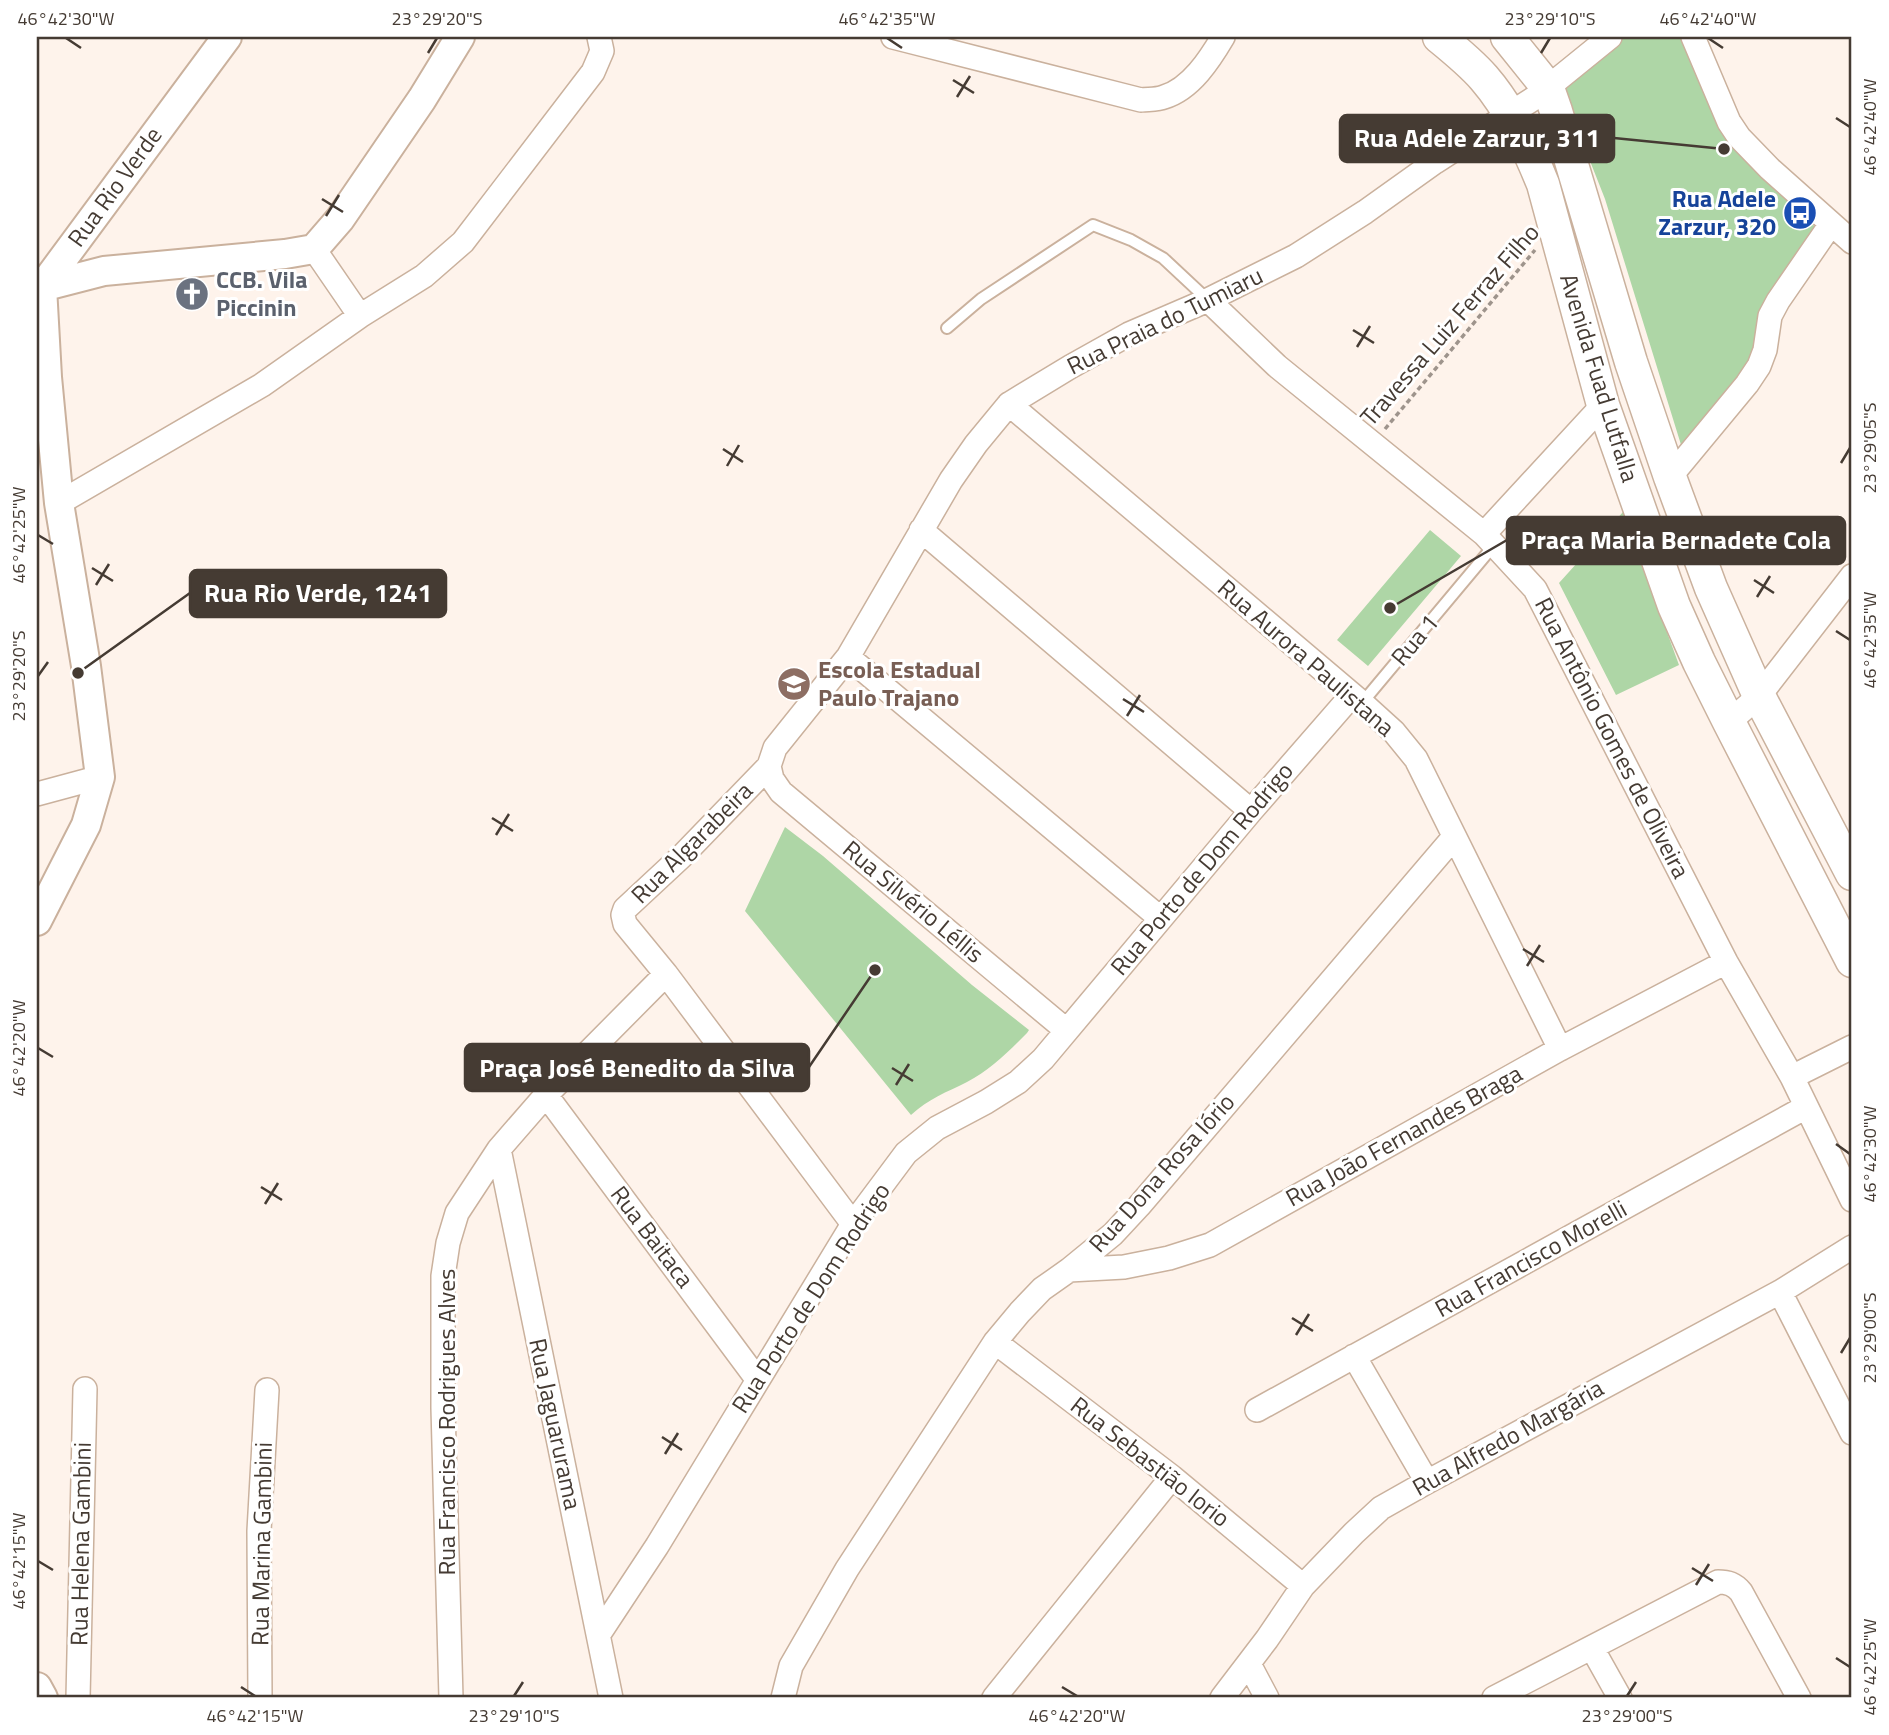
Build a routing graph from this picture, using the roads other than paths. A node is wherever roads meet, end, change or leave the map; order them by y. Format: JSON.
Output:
{"nodes":[{"id":1,"x":227,"y":37,"type":"edge"},
{"id":2,"x":460,"y":37,"type":"edge"},
{"id":3,"x":599,"y":37,"type":"edge"},
{"id":4,"x":892,"y":37,"type":"edge"},
{"id":5,"x":1223,"y":37,"type":"edge"},
{"id":6,"x":1440,"y":37,"type":"edge"},
{"id":7,"x":1507,"y":37,"type":"edge"},
{"id":8,"x":1609,"y":37,"type":"edge"},
{"id":9,"x":1693,"y":37,"type":"edge"},
{"id":10,"x":1548,"y":88,"type":"junction"},
{"id":11,"x":1509,"y":114,"type":"junction"},
{"id":12,"x":1831,"y":224,"type":"junction"},
{"id":13,"x":1852,"y":242,"type":"edge"},
{"id":14,"x":314,"y":249,"type":"junction"},
{"id":15,"x":39,"y":288,"type":"edge"},
{"id":16,"x":1208,"y":300,"type":"junction"},
{"id":17,"x":360,"y":316,"type":"junction"},
{"id":18,"x":947,"y":328,"type":"dead end"},
{"id":19,"x":1009,"y":404,"type":"junction"},
{"id":20,"x":1603,"y":405,"type":"junction"},
{"id":21,"x":1670,"y":477,"type":"junction"},
{"id":22,"x":59,"y":503,"type":"junction"},
{"id":23,"x":921,"y":530,"type":"junction"},
{"id":24,"x":1489,"y":539,"type":"junction"},
{"id":25,"x":1852,"y":576,"type":"edge"},
{"id":26,"x":848,"y":657,"type":"junction"},
{"id":27,"x":1759,"y":696,"type":"junction"},
{"id":28,"x":1357,"y":699,"type":"junction"},
{"id":29,"x":1729,"y":722,"type":"junction"},
{"id":30,"x":769,"y":766,"type":"junction"},
{"id":31,"x":100,"y":777,"type":"junction"},
{"id":32,"x":37,"y":794,"type":"edge"},
{"id":33,"x":1251,"y":811,"type":"junction"},
{"id":34,"x":1845,"y":835,"type":"edge"},
{"id":35,"x":1454,"y":837,"type":"junction"},
{"id":36,"x":1852,"y":873,"type":"edge"},
{"id":37,"x":1160,"y":918,"type":"junction"},
{"id":38,"x":37,"y":921,"type":"edge"},
{"id":39,"x":1852,"y":961,"type":"edge"},
{"id":40,"x":1726,"y":962,"type":"junction"},
{"id":41,"x":666,"y":974,"type":"junction"},
{"id":42,"x":1066,"y":1030,"type":"junction"},
{"id":43,"x":1852,"y":1047,"type":"edge"},
{"id":44,"x":1560,"y":1049,"type":"junction"},
{"id":45,"x":1792,"y":1077,"type":"junction"},
{"id":46,"x":546,"y":1096,"type":"junction"},
{"id":47,"x":1806,"y":1107,"type":"junction"},
{"id":48,"x":499,"y":1149,"type":"junction"},
{"id":49,"x":1852,"y":1200,"type":"edge"},
{"id":50,"x":853,"y":1224,"type":"junction"},
{"id":51,"x":1852,"y":1247,"type":"edge"},
{"id":52,"x":1069,"y":1270,"type":"junction"},
{"id":53,"x":1780,"y":1292,"type":"junction"},
{"id":54,"x":995,"y":1342,"type":"junction"},
{"id":55,"x":1354,"y":1356,"type":"junction"},
{"id":56,"x":757,"y":1379,"type":"junction"},
{"id":57,"x":85,"y":1389,"type":"dead end"},
{"id":58,"x":267,"y":1390,"type":"dead end"},
{"id":59,"x":1256,"y":1410,"type":"dead end"},
{"id":60,"x":1852,"y":1433,"type":"edge"},
{"id":61,"x":1172,"y":1477,"type":"junction"},
{"id":62,"x":1427,"y":1482,"type":"junction"},
{"id":63,"x":1303,"y":1586,"type":"junction"},
{"id":64,"x":598,"y":1634,"type":"junction"},
{"id":65,"x":1592,"y":1648,"type":"junction"},
{"id":66,"x":1249,"y":1664,"type":"junction"},
{"id":67,"x":37,"y":1687,"type":"edge"},
{"id":68,"x":43,"y":1698,"type":"edge"},
{"id":69,"x":78,"y":1698,"type":"edge"},
{"id":70,"x":260,"y":1698,"type":"edge"},
{"id":71,"x":451,"y":1698,"type":"edge"},
{"id":72,"x":611,"y":1698,"type":"edge"},
{"id":73,"x":783,"y":1698,"type":"edge"},
{"id":74,"x":994,"y":1698,"type":"edge"},
{"id":75,"x":1222,"y":1698,"type":"edge"},
{"id":76,"x":1266,"y":1698,"type":"edge"},
{"id":77,"x":1494,"y":1698,"type":"edge"},
{"id":78,"x":1620,"y":1698,"type":"edge"},
{"id":79,"x":1799,"y":1698,"type":"edge"}],
"edges":[{"from":1,"to":15,"type":"street","name":"Rua Rio Verde"},
{"from":2,"to":14,"type":"street"},
{"from":3,"to":17,"type":"street"},
{"from":4,"to":5,"type":"street"},
{"from":6,"to":11,"type":"main road","name":"Avenida Fuad Lutfalla"},
{"from":7,"to":10,"type":"main road","name":"Avenida Fuad Lutfalla"},
{"from":8,"to":10,"type":"street","name":"Rua Praia do Tumiaru"},
{"from":9,"to":12,"type":"street"},
{"from":10,"to":11,"type":"street","name":"Rua Praia do Tumiaru"},
{"from":10,"to":21,"type":"main road","name":"Avenida Fuad Lutfalla"},
{"from":11,"to":16,"type":"street","name":"Rua Praia do Tumiaru"},
{"from":11,"to":20,"type":"main road","name":"Avenida Fuad Lutfalla"},
{"from":12,"to":13,"type":"street"},
{"from":12,"to":21,"type":"street"},
{"from":14,"to":15,"type":"street"},
{"from":14,"to":17,"type":"street"},
{"from":15,"to":22,"type":"street"},
{"from":16,"to":18,"type":"lane"},
{"from":16,"to":19,"type":"street","name":"Rua Praia do Tumiaru"},
{"from":16,"to":24,"type":"street","name":"Rua Antônio Gomes de Oliveira"},
{"from":17,"to":22,"type":"street"},
{"from":19,"to":23,"type":"street","name":"Rua Praia do Tumiaru"},
{"from":19,"to":28,"type":"street","name":"Rua Aurora Paulistana"},
{"from":20,"to":24,"type":"street"},
{"from":20,"to":29,"type":"main road","name":"Avenida Fuad Lutfalla"},
{"from":21,"to":27,"type":"main road","name":"Avenida Fuad Lutfalla"},
{"from":22,"to":31,"type":"street"},
{"from":23,"to":26,"type":"street","name":"Rua Praia do Tumiaru"},
{"from":23,"to":33,"type":"street"},
{"from":24,"to":28,"type":"lane","name":"Rua 1"},
{"from":24,"to":40,"type":"street","name":"Rua Antônio Gomes de Oliveira"},
{"from":25,"to":27,"type":"street"},
{"from":26,"to":30,"type":"street","name":"Rua Praia do Tumiaru"},
{"from":26,"to":37,"type":"street"},
{"from":27,"to":29,"type":"street"},
{"from":27,"to":34,"type":"main road","name":"Avenida Fuad Lutfalla"},
{"from":28,"to":33,"type":"street","name":"Rua Porto de Dom Rodrigo"},
{"from":28,"to":35,"type":"street","name":"Rua Aurora Paulistana"},
{"from":29,"to":39,"type":"main road","name":"Avenida Fuad Lutfalla"},
{"from":30,"to":41,"type":"street","name":"Rua Algarabeira"},
{"from":30,"to":42,"type":"street","name":"Rua Silvério Léllis"},
{"from":31,"to":32,"type":"street"},
{"from":31,"to":38,"type":"street"},
{"from":33,"to":37,"type":"street","name":"Rua Porto de Dom Rodrigo"},
{"from":34,"to":36,"type":"main road","name":"Avenida Fuad Lutfalla"},
{"from":35,"to":44,"type":"street","name":"Rua Aurora Paulistana"},
{"from":35,"to":52,"type":"street","name":"Rua Dona Rosa Iório"},
{"from":37,"to":42,"type":"street","name":"Rua Porto de Dom Rodrigo"},
{"from":40,"to":44,"type":"street","name":"Rua João Fernandes Braga"},
{"from":40,"to":45,"type":"street","name":"Rua Antônio Gomes de Oliveira"},
{"from":41,"to":46,"type":"street","name":"Rua Francisco Rodrigues Alves"},
{"from":41,"to":50,"type":"street","name":"Rua Algarabeira"},
{"from":42,"to":50,"type":"street","name":"Rua Porto de Dom Rodrigo"},
{"from":43,"to":45,"type":"street"},
{"from":44,"to":52,"type":"street","name":"Rua João Fernandes Braga"},
{"from":45,"to":47,"type":"street","name":"Rua Antônio Gomes de Oliveira"},
{"from":46,"to":48,"type":"street","name":"Rua Francisco Rodrigues Alves"},
{"from":46,"to":56,"type":"street","name":"Rua Baitaca"},
{"from":47,"to":49,"type":"street","name":"Rua Antônio Gomes de Oliveira"},
{"from":47,"to":55,"type":"street","name":"Rua Francisco Morelli"},
{"from":48,"to":64,"type":"street","name":"Rua Jaguarurama"},
{"from":48,"to":71,"type":"street","name":"Rua Francisco Rodrigues Alves"},
{"from":50,"to":56,"type":"street","name":"Rua Porto de Dom Rodrigo"},
{"from":51,"to":53,"type":"street","name":"Rua Alfredo Margária"},
{"from":52,"to":54,"type":"street","name":"Rua Dona Rosa Iório"},
{"from":53,"to":60,"type":"street"},
{"from":53,"to":62,"type":"street","name":"Rua Alfredo Margária"},
{"from":54,"to":61,"type":"street","name":"Rua Sebastião Iorio"},
{"from":54,"to":73,"type":"street","name":"Rua Dona Rosa Iório"},
{"from":55,"to":59,"type":"street","name":"Rua Francisco Morelli"},
{"from":55,"to":62,"type":"street"},
{"from":56,"to":64,"type":"street","name":"Rua Porto de Dom Rodrigo"},
{"from":57,"to":69,"type":"street","name":"Rua Helena Gambini"},
{"from":58,"to":70,"type":"street","name":"Rua Marina Gambini"},
{"from":61,"to":63,"type":"street","name":"Rua Sebastião Iorio"},
{"from":61,"to":74,"type":"street"},
{"from":62,"to":63,"type":"street","name":"Rua Alfredo Margária"},
{"from":63,"to":66,"type":"street","name":"Rua Alfredo Margária"},
{"from":64,"to":72,"type":"street","name":"Rua Jaguarurama"},
{"from":65,"to":77,"type":"street"},
{"from":65,"to":78,"type":"street"},
{"from":65,"to":79,"type":"street"},
{"from":66,"to":75,"type":"street","name":"Rua Alfredo Margária"},
{"from":66,"to":76,"type":"street"},
{"from":67,"to":68,"type":"street"}]}
